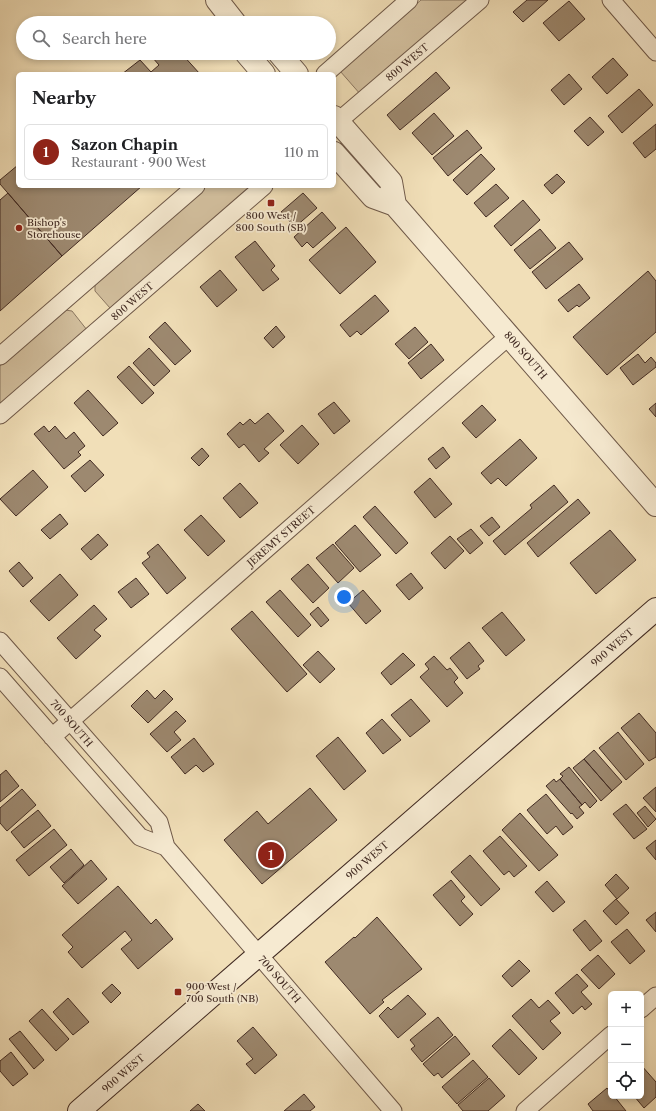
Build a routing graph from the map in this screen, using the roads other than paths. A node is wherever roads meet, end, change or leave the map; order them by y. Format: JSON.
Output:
{"nodes":[{"id":1,"x":217,"y":0,"type":"edge"},
{"id":2,"x":409,"y":0,"type":"edge"},
{"id":3,"x":480,"y":0,"type":"edge"},
{"id":4,"x":611,"y":0,"type":"edge"},
{"id":5,"x":232,"y":16,"type":"edge"},
{"id":6,"x":656,"y":52,"type":"edge"},
{"id":7,"x":252,"y":60,"type":"edge"},
{"id":8,"x":285,"y":60,"type":"edge"},
{"id":9,"x":262,"y":72,"type":"edge"},
{"id":10,"x":295,"y":72,"type":"edge"},
{"id":11,"x":327,"y":72,"type":"edge"},
{"id":12,"x":336,"y":120,"type":"edge"},
{"id":13,"x":336,"y":122,"type":"edge"},
{"id":14,"x":336,"y":155,"type":"edge"},
{"id":15,"x":194,"y":188,"type":"edge"},
{"id":16,"x":262,"y":188,"type":"edge"},
{"id":17,"x":396,"y":205,"type":"junction"},
{"id":18,"x":509,"y":336,"type":"junction"},
{"id":19,"x":0,"y":356,"type":"edge"},
{"id":20,"x":0,"y":415,"type":"edge"},
{"id":21,"x":656,"y":505,"type":"edge"},
{"id":22,"x":656,"y":609,"type":"edge"},
{"id":23,"x":0,"y":641,"type":"edge"},
{"id":24,"x":0,"y":677,"type":"edge"},
{"id":25,"x":70,"y":721,"type":"junction"},
{"id":26,"x":52,"y":737,"type":"junction"},
{"id":27,"x":166,"y":847,"type":"junction"},
{"id":28,"x":259,"y":955,"type":"junction"},
{"id":29,"x":656,"y":996,"type":"edge"},
{"id":30,"x":644,"y":1006,"type":"edge"},
{"id":31,"x":608,"y":1038,"type":"edge"},
{"id":32,"x":79,"y":1111,"type":"edge"},
{"id":33,"x":393,"y":1111,"type":"edge"},
{"id":34,"x":525,"y":1111,"type":"edge"}],
"edges":[{"from":1,"to":5,"type":"main road"},
{"from":2,"to":11,"type":"street"},
{"from":3,"to":12,"type":"street","name":"800 WEST"},
{"from":4,"to":6,"type":"street"},
{"from":7,"to":9,"type":"main road"},
{"from":8,"to":10,"type":"main road"},
{"from":13,"to":17,"type":"main road","name":"800 SOUTH"},
{"from":14,"to":17,"type":"main road"},
{"from":15,"to":19,"type":"street"},
{"from":16,"to":20,"type":"street","name":"800 WEST"},
{"from":17,"to":18,"type":"main road","name":"800 SOUTH"},
{"from":18,"to":21,"type":"main road","name":"800 SOUTH"},
{"from":18,"to":25,"type":"street","name":"JEREMY STREET"},
{"from":22,"to":28,"type":"main road","name":"900 WEST"},
{"from":23,"to":25,"type":"street","name":"700 SOUTH"},
{"from":24,"to":26,"type":"street","name":"700 SOUTH"},
{"from":25,"to":26,"type":"street","name":"JEREMY STREET"},
{"from":25,"to":27,"type":"street","name":"700 SOUTH"},
{"from":26,"to":27,"type":"street","name":"700 SOUTH"},
{"from":27,"to":28,"type":"street","name":"700 SOUTH"},
{"from":28,"to":32,"type":"main road","name":"900 WEST"},
{"from":28,"to":33,"type":"street","name":"700 SOUTH"},
{"from":29,"to":30,"type":"street"},
{"from":31,"to":34,"type":"street"}]}
